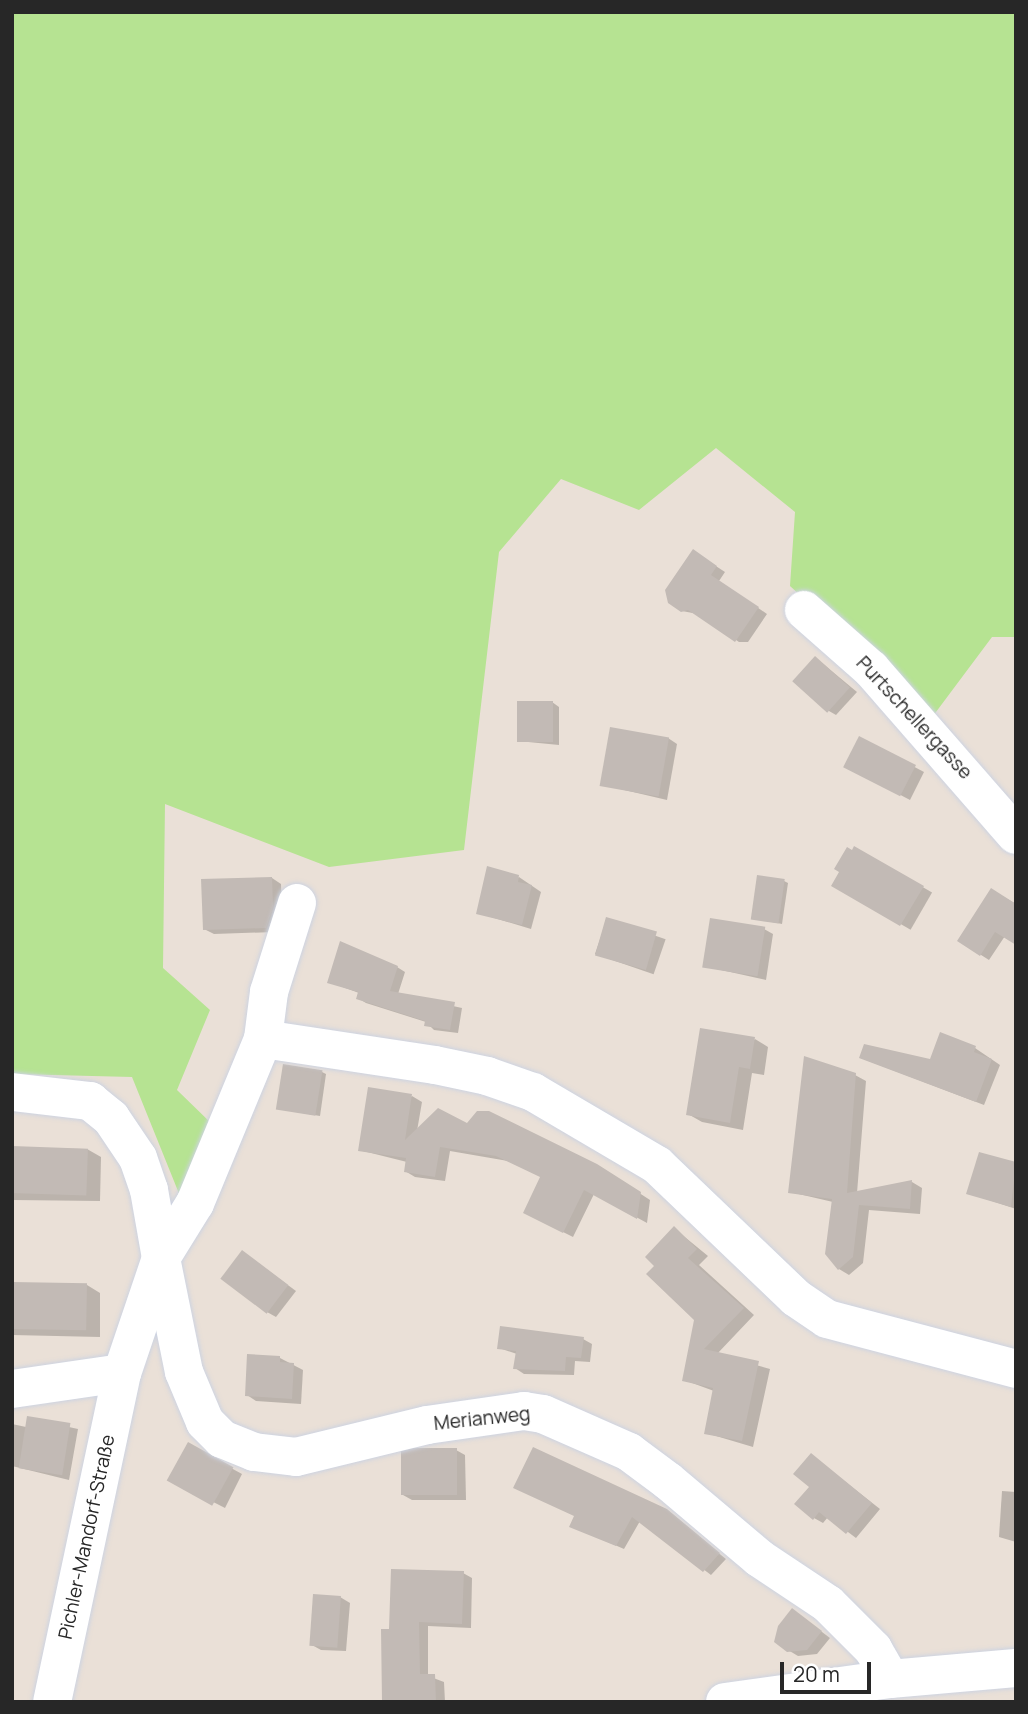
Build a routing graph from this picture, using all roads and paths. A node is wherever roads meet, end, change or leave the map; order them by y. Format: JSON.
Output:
{"nodes":[{"id":1,"x":804,"y":610,"type":"dead end"},
{"id":2,"x":1016,"y":835,"type":"edge"},
{"id":3,"x":297,"y":903,"type":"dead end"},
{"id":4,"x":263,"y":1039,"type":"junction"},
{"id":5,"x":12,"y":1092,"type":"edge"},
{"id":6,"x":161,"y":1258,"type":"junction"},
{"id":7,"x":1016,"y":1369,"type":"edge"},
{"id":8,"x":122,"y":1373,"type":"junction"},
{"id":9,"x":12,"y":1389,"type":"edge"},
{"id":10,"x":1009,"y":1668,"type":"edge"},
{"id":11,"x":890,"y":1679,"type":"junction"},
{"id":12,"x":52,"y":1702,"type":"edge"},
{"id":13,"x":725,"y":1702,"type":"edge"},
{"id":14,"x":976,"y":1702,"type":"edge"}],
"edges":[{"from":1,"to":2,"type":"street","name":"Purtschellergasse"},
{"from":3,"to":4,"type":"street"},
{"from":4,"to":6,"type":"street"},
{"from":4,"to":7,"type":"street"},
{"from":5,"to":6,"type":"street","name":"Pichler-Mandorf-Straße"},
{"from":6,"to":8,"type":"street","name":"Pichler-Mandorf-Straße"},
{"from":6,"to":11,"type":"street","name":"Merianweg"},
{"from":8,"to":9,"type":"street"},
{"from":8,"to":12,"type":"street","name":"Pichler-Mandorf-Straße"},
{"from":10,"to":11,"type":"street"},
{"from":10,"to":14,"type":"street"},
{"from":11,"to":13,"type":"street"}]}
